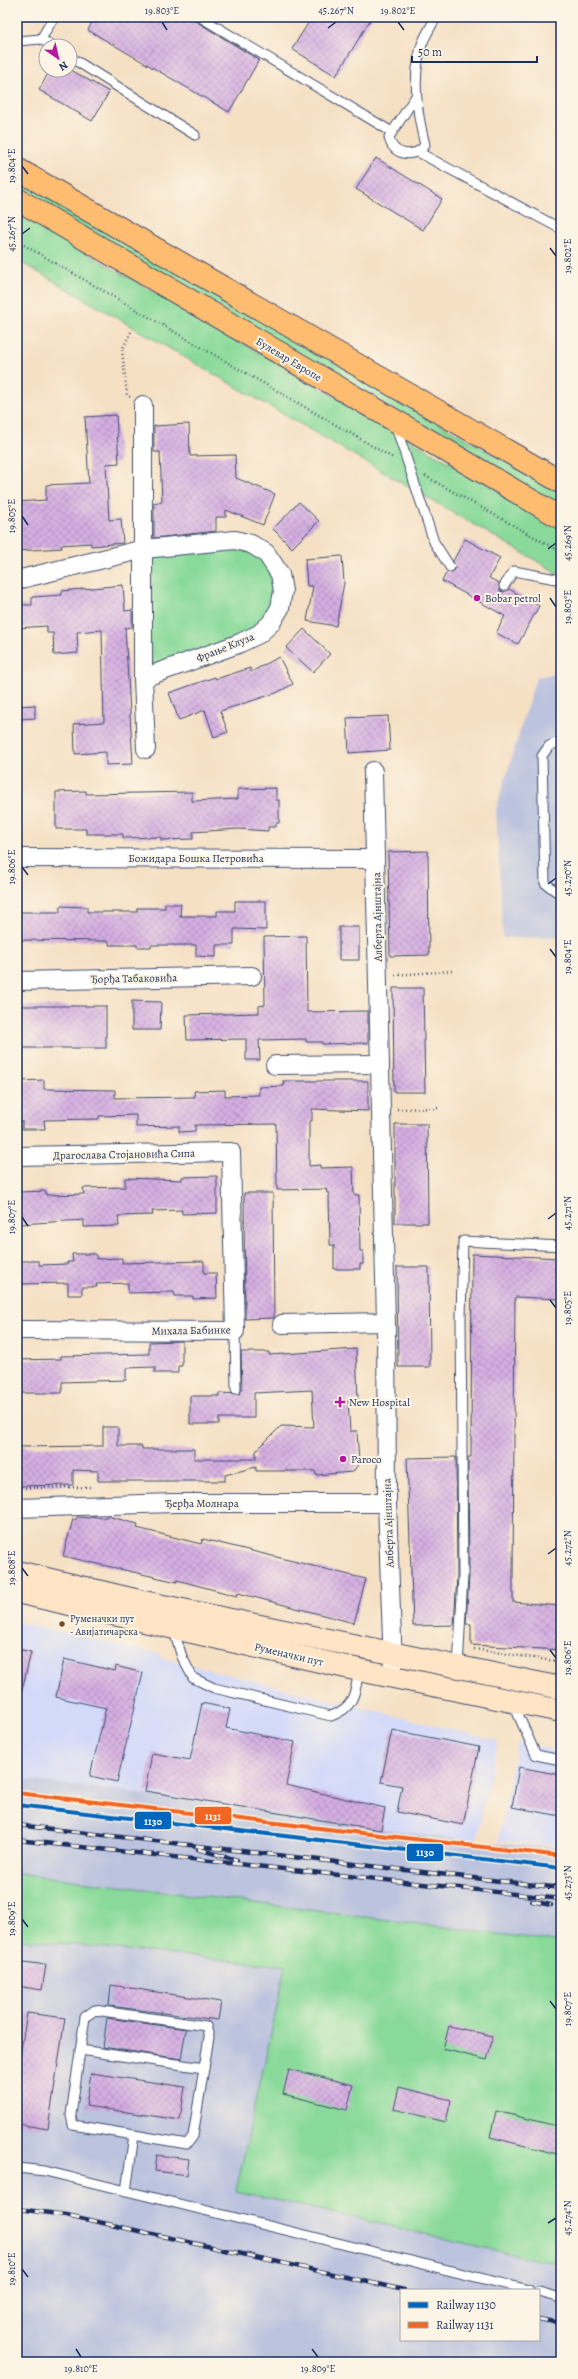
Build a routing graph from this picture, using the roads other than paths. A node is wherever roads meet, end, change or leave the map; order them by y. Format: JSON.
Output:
{"nodes":[{"id":1,"x":54,"y":17,"type":"edge"},
{"id":2,"x":200,"y":17,"type":"edge"},
{"id":3,"x":436,"y":17,"type":"edge"},
{"id":4,"x":42,"y":38,"type":"edge"},
{"id":5,"x":38,"y":39,"type":"edge"},
{"id":6,"x":17,"y":41,"type":"edge"},
{"id":7,"x":78,"y":62,"type":"edge"},
{"id":8,"x":416,"y":96,"type":"junction"},
{"id":9,"x":392,"y":132,"type":"junction"},
{"id":10,"x":195,"y":135,"type":"dead end"},
{"id":11,"x":418,"y":152,"type":"junction"},
{"id":12,"x":17,"y":169,"type":"edge"},
{"id":13,"x":17,"y":199,"type":"edge"},
{"id":14,"x":561,"y":229,"type":"edge"},
{"id":15,"x":143,"y":405,"type":"road end"},
{"id":16,"x":394,"y":421,"type":"junction"},
{"id":17,"x":561,"y":482,"type":"edge"},
{"id":18,"x":561,"y":518,"type":"edge"},
{"id":19,"x":144,"y":549,"type":"junction"},
{"id":20,"x":450,"y":567,"type":"dead end"},
{"id":21,"x":17,"y":580,"type":"edge"},
{"id":22,"x":561,"y":580,"type":"edge"},
{"id":23,"x":504,"y":586,"type":"dead end"},
{"id":24,"x":143,"y":678,"type":"junction"},
{"id":25,"x":561,"y":741,"type":"edge"},
{"id":26,"x":146,"y":749,"type":"dead end"},
{"id":27,"x":373,"y":771,"type":"dead end"},
{"id":28,"x":17,"y":858,"type":"edge"},
{"id":29,"x":376,"y":859,"type":"junction"},
{"id":30,"x":561,"y":892,"type":"edge"},
{"id":31,"x":252,"y":976,"type":"dead end"},
{"id":32,"x":17,"y":981,"type":"edge"},
{"id":33,"x":380,"y":1064,"type":"junction"},
{"id":34,"x":275,"y":1065,"type":"dead end"},
{"id":35,"x":231,"y":1152,"type":"joint"},
{"id":36,"x":17,"y":1156,"type":"edge"},
{"id":37,"x":561,"y":1246,"type":"edge"},
{"id":38,"x":386,"y":1322,"type":"junction"},
{"id":39,"x":282,"y":1324,"type":"dead end"},
{"id":40,"x":17,"y":1330,"type":"edge"},
{"id":41,"x":235,"y":1331,"type":"junction"},
{"id":42,"x":236,"y":1389,"type":"dead end"},
{"id":43,"x":387,"y":1503,"type":"junction"},
{"id":44,"x":17,"y":1508,"type":"edge"},
{"id":45,"x":17,"y":1572,"type":"edge"},
{"id":46,"x":17,"y":1592,"type":"edge"},
{"id":47,"x":173,"y":1627,"type":"junction"},
{"id":48,"x":393,"y":1654,"type":"junction"},
{"id":49,"x":458,"y":1667,"type":"junction"},
{"id":50,"x":359,"y":1670,"type":"junction"},
{"id":51,"x":393,"y":1676,"type":"junction"},
{"id":52,"x":561,"y":1688,"type":"edge"},
{"id":53,"x":512,"y":1702,"type":"junction"},
{"id":54,"x":561,"y":1711,"type":"edge"},
{"id":55,"x":561,"y":1760,"type":"edge"},
{"id":56,"x":80,"y":2050,"type":"junction"},
{"id":57,"x":204,"y":2068,"type":"junction"},
{"id":58,"x":134,"y":2135,"type":"junction"},
{"id":59,"x":17,"y":2168,"type":"edge"},
{"id":60,"x":126,"y":2191,"type":"junction"},
{"id":61,"x":525,"y":2289,"type":"edge"},
{"id":62,"x":540,"y":2292,"type":"edge"},
{"id":63,"x":561,"y":2298,"type":"edge"}],
"edges":[{"from":1,"to":4,"type":"lane"},
{"from":2,"to":9,"type":"lane"},
{"from":3,"to":8,"type":"lane"},
{"from":5,"to":6,"type":"lane"},
{"from":7,"to":10,"type":"lane"},
{"from":8,"to":9,"type":"lane"},
{"from":8,"to":11,"type":"lane"},
{"from":9,"to":11,"type":"lane"},
{"from":11,"to":14,"type":"lane"},
{"from":12,"to":17,"type":"main road"},
{"from":13,"to":16,"type":"main road","name":"Булевар Европе"},
{"from":15,"to":19,"type":"street"},
{"from":16,"to":18,"type":"main road","name":"Булевар Европе"},
{"from":16,"to":20,"type":"lane"},
{"from":19,"to":21,"type":"street","name":"Фрање Клуза"},
{"from":19,"to":24,"type":"street"},
{"from":19,"to":24,"type":"street","name":"Фрање Клуза"},
{"from":22,"to":23,"type":"lane"},
{"from":24,"to":26,"type":"street"},
{"from":25,"to":30,"type":"lane"},
{"from":27,"to":29,"type":"street","name":"Алберта Ајнштајна"},
{"from":28,"to":29,"type":"street","name":"Божидара Бошка Петровића"},
{"from":29,"to":33,"type":"street","name":"Алберта Ајнштајна"},
{"from":31,"to":32,"type":"street","name":"Ђорђа Табаковића"},
{"from":33,"to":34,"type":"street"},
{"from":33,"to":38,"type":"street","name":"Алберта Ајнштајна"},
{"from":35,"to":36,"type":"street","name":"Драгослава Стојановића Сипа"},
{"from":35,"to":41,"type":"street","name":"Михала Бабинке"},
{"from":37,"to":49,"type":"lane"},
{"from":38,"to":39,"type":"street"},
{"from":38,"to":43,"type":"street","name":"Алберта Ајнштајна"},
{"from":40,"to":41,"type":"street","name":"Михала Бабинке"},
{"from":41,"to":42,"type":"lane"},
{"from":43,"to":44,"type":"street","name":"Ђерђа Молнара"},
{"from":43,"to":48,"type":"street","name":"Алберта Ајнштајна"},
{"from":45,"to":48,"type":"main road","name":"Руменачки пут"},
{"from":46,"to":47,"type":"main road","name":"Руменачки пут"},
{"from":47,"to":50,"type":"main road","name":"Руменачки пут"},
{"from":47,"to":50,"type":"lane"},
{"from":48,"to":49,"type":"main road","name":"Руменачки пут"},
{"from":48,"to":51,"type":"street","name":"Алберта Ајнштајна"},
{"from":49,"to":52,"type":"main road","name":"Руменачки пут"},
{"from":50,"to":51,"type":"main road","name":"Руменачки пут"},
{"from":51,"to":53,"type":"main road","name":"Руменачки пут"},
{"from":53,"to":54,"type":"main road","name":"Руменачки пут"},
{"from":53,"to":55,"type":"lane"},
{"from":56,"to":57,"type":"lane"},
{"from":56,"to":57,"type":"lane"},
{"from":56,"to":58,"type":"lane"},
{"from":57,"to":58,"type":"lane"},
{"from":58,"to":60,"type":"lane"},
{"from":59,"to":60,"type":"lane"},
{"from":60,"to":61,"type":"lane"},
{"from":62,"to":63,"type":"lane"}]}
